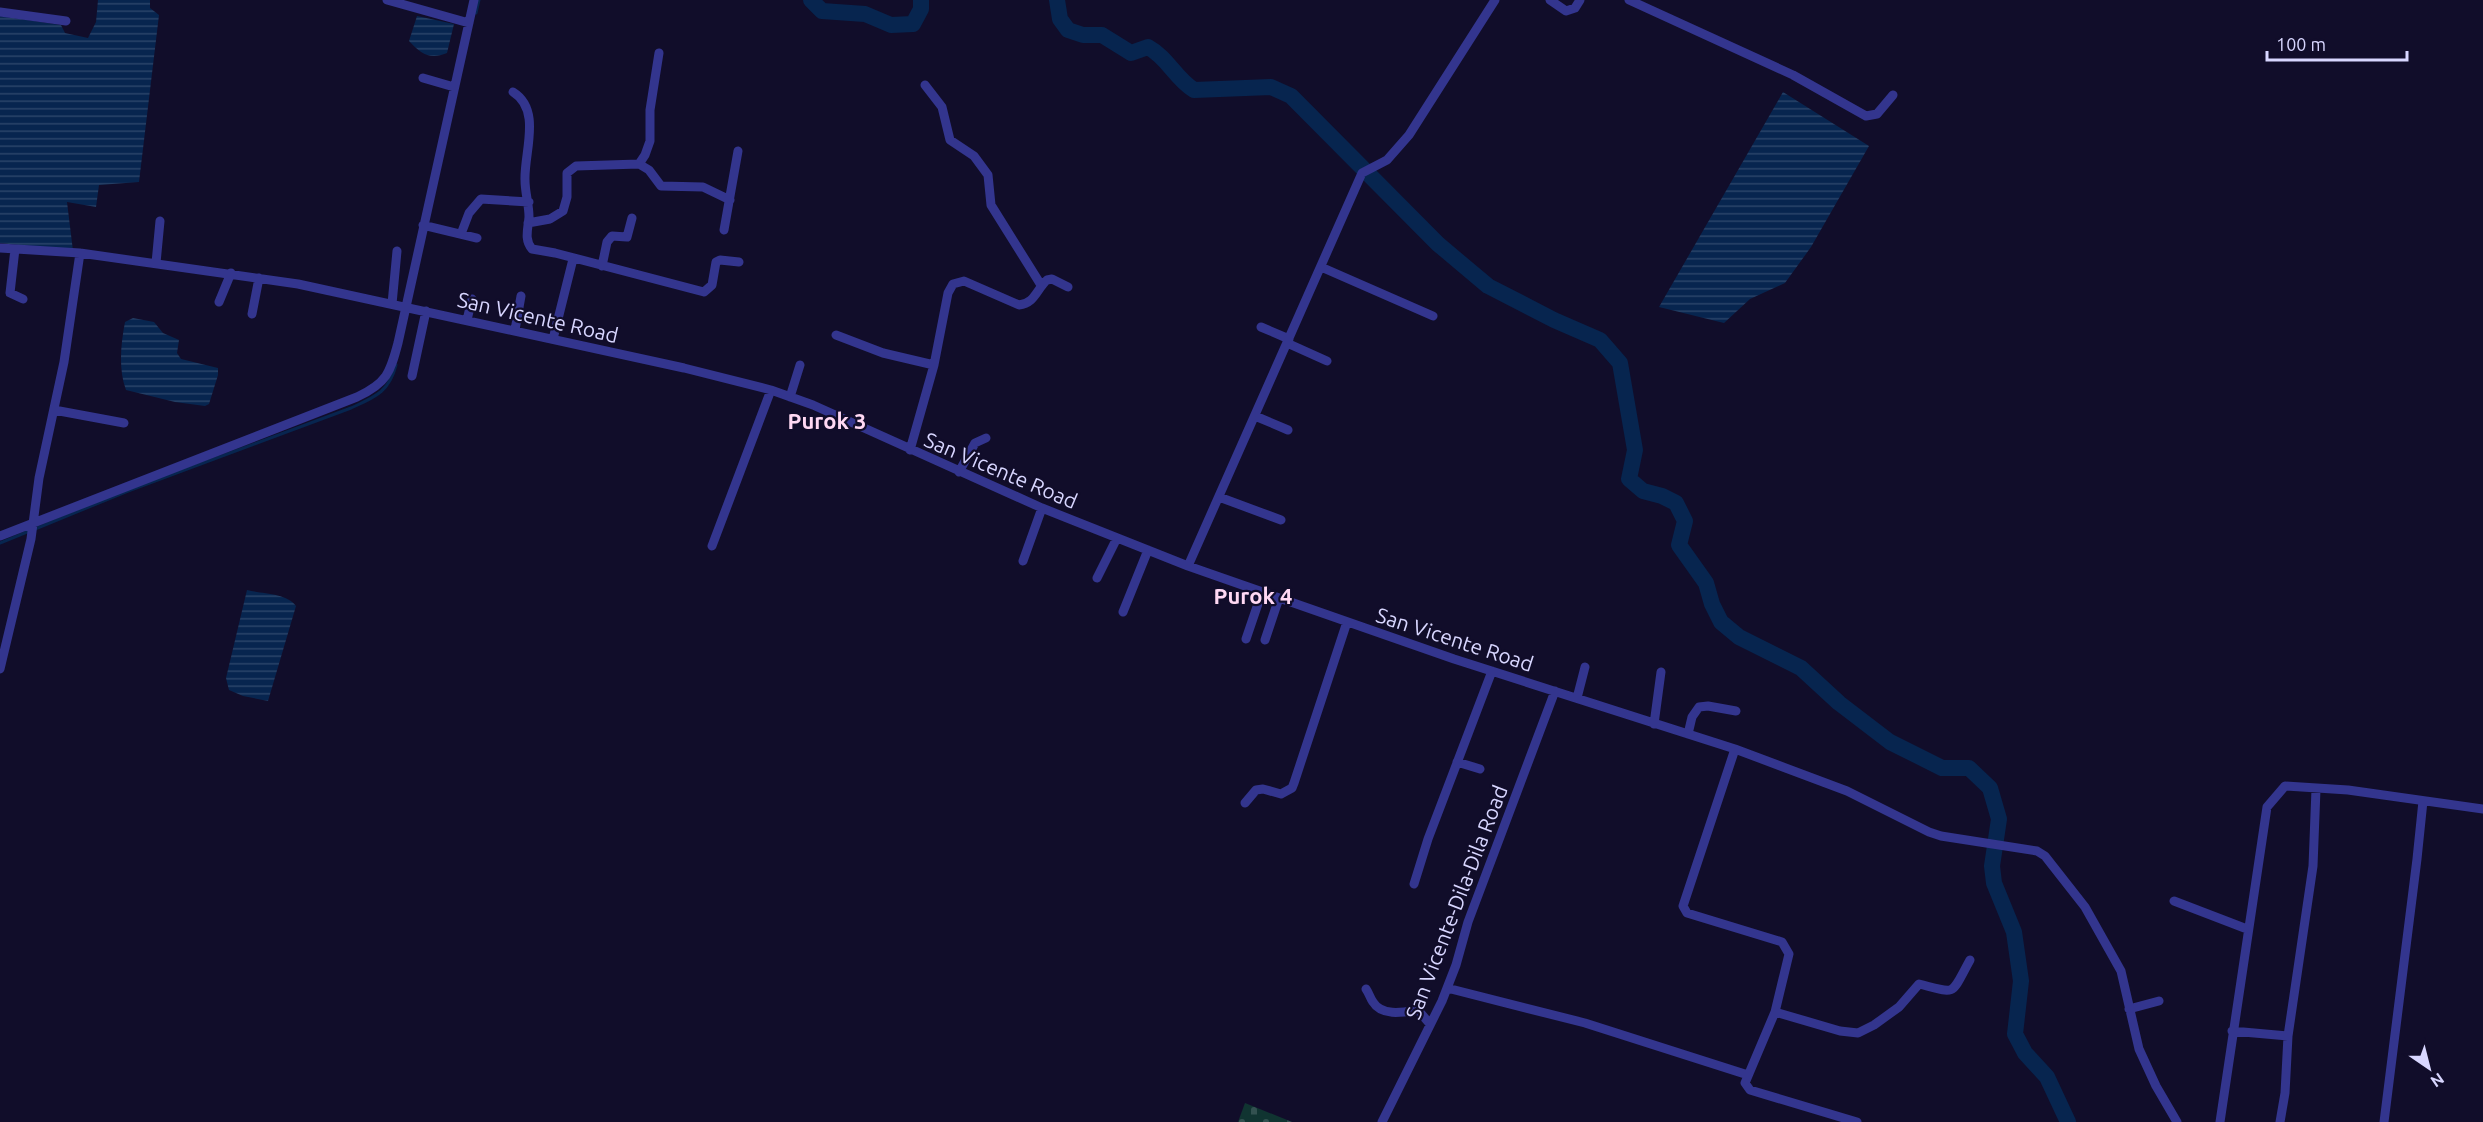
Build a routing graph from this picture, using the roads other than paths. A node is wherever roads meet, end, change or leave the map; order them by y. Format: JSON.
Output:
{"nodes":[{"id":1,"x":387,"y":0,"type":"edge"},
{"id":2,"x":474,"y":0,"type":"edge"},
{"id":3,"x":1495,"y":0,"type":"edge"},
{"id":4,"x":1550,"y":0,"type":"edge"},
{"id":5,"x":1580,"y":0,"type":"edge"},
{"id":6,"x":1629,"y":0,"type":"edge"},
{"id":7,"x":408,"y":3,"type":"edge"},
{"id":8,"x":0,"y":12,"type":"edge"},
{"id":9,"x":66,"y":21,"type":"dead end"},
{"id":10,"x":469,"y":23,"type":"junction"},
{"id":11,"x":659,"y":53,"type":"dead end"},
{"id":12,"x":423,"y":78,"type":"dead end"},
{"id":13,"x":925,"y":85,"type":"dead end"},
{"id":14,"x":454,"y":87,"type":"junction"},
{"id":15,"x":513,"y":92,"type":"dead end"},
{"id":16,"x":1893,"y":95,"type":"dead end"},
{"id":17,"x":738,"y":151,"type":"dead end"},
{"id":18,"x":639,"y":164,"type":"junction"},
{"id":19,"x":730,"y":200,"type":"junction"},
{"id":20,"x":529,"y":202,"type":"junction"},
{"id":21,"x":632,"y":218,"type":"dead end"},
{"id":22,"x":160,"y":221,"type":"dead end"},
{"id":23,"x":528,"y":223,"type":"junction"},
{"id":24,"x":423,"y":225,"type":"junction"},
{"id":25,"x":724,"y":230,"type":"dead end"},
{"id":26,"x":461,"y":234,"type":"junction"},
{"id":27,"x":477,"y":238,"type":"dead end"},
{"id":28,"x":0,"y":248,"type":"edge"},
{"id":29,"x":15,"y":249,"type":"junction"},
{"id":30,"x":397,"y":251,"type":"dead end"},
{"id":31,"x":80,"y":253,"type":"junction"},
{"id":32,"x":573,"y":259,"type":"junction"},
{"id":33,"x":739,"y":262,"type":"dead end"},
{"id":34,"x":156,"y":263,"type":"junction"},
{"id":35,"x":602,"y":266,"type":"junction"},
{"id":36,"x":1320,"y":267,"type":"junction"},
{"id":37,"x":231,"y":273,"type":"junction"},
{"id":38,"x":259,"y":278,"type":"junction"},
{"id":39,"x":1041,"y":285,"type":"junction"},
{"id":40,"x":1068,"y":287,"type":"dead end"},
{"id":41,"x":521,"y":296,"type":"dead end"},
{"id":42,"x":23,"y":299,"type":"dead end"},
{"id":43,"x":472,"y":299,"type":"dead end"},
{"id":44,"x":219,"y":302,"type":"dead end"},
{"id":45,"x":392,"y":304,"type":"junction"},
{"id":46,"x":404,"y":307,"type":"junction"},
{"id":47,"x":426,"y":311,"type":"junction"},
{"id":48,"x":252,"y":314,"type":"dead end"},
{"id":49,"x":1433,"y":316,"type":"dead end"},
{"id":50,"x":467,"y":320,"type":"junction"},
{"id":51,"x":1261,"y":327,"type":"dead end"},
{"id":52,"x":515,"y":330,"type":"junction"},
{"id":53,"x":836,"y":335,"type":"dead end"},
{"id":54,"x":553,"y":339,"type":"junction"},
{"id":55,"x":1288,"y":341,"type":"junction"},
{"id":56,"x":1327,"y":361,"type":"dead end"},
{"id":57,"x":800,"y":365,"type":"dead end"},
{"id":58,"x":934,"y":365,"type":"junction"},
{"id":59,"x":412,"y":376,"type":"dead end"},
{"id":60,"x":771,"y":390,"type":"junction"},
{"id":61,"x":790,"y":397,"type":"junction"},
{"id":62,"x":54,"y":410,"type":"junction"},
{"id":63,"x":1255,"y":416,"type":"junction"},
{"id":64,"x":124,"y":423,"type":"dead end"},
{"id":65,"x":1288,"y":430,"type":"dead end"},
{"id":66,"x":986,"y":438,"type":"dead end"},
{"id":67,"x":910,"y":450,"type":"junction"},
{"id":68,"x":959,"y":472,"type":"junction"},
{"id":69,"x":1219,"y":497,"type":"junction"},
{"id":70,"x":1042,"y":508,"type":"junction"},
{"id":71,"x":1281,"y":520,"type":"dead end"},
{"id":72,"x":31,"y":524,"type":"junction"},
{"id":73,"x":0,"y":536,"type":"edge"},
{"id":74,"x":1117,"y":538,"type":"junction"},
{"id":75,"x":712,"y":546,"type":"dead end"},
{"id":76,"x":1148,"y":550,"type":"junction"},
{"id":77,"x":1023,"y":561,"type":"dead end"},
{"id":78,"x":1188,"y":566,"type":"junction"},
{"id":79,"x":1097,"y":578,"type":"dead end"},
{"id":80,"x":1262,"y":592,"type":"junction"},
{"id":81,"x":1280,"y":598,"type":"junction"},
{"id":82,"x":1123,"y":612,"type":"dead end"},
{"id":83,"x":1347,"y":622,"type":"junction"},
{"id":84,"x":1246,"y":639,"type":"dead end"},
{"id":85,"x":1265,"y":640,"type":"dead end"},
{"id":86,"x":1585,"y":667,"type":"dead end"},
{"id":87,"x":0,"y":669,"type":"edge"},
{"id":88,"x":1492,"y":671,"type":"junction"},
{"id":89,"x":1661,"y":672,"type":"dead end"},
{"id":90,"x":1555,"y":691,"type":"junction"},
{"id":91,"x":1577,"y":698,"type":"junction"},
{"id":92,"x":1736,"y":711,"type":"dead end"},
{"id":93,"x":1654,"y":724,"type":"junction"},
{"id":94,"x":1688,"y":734,"type":"junction"},
{"id":95,"x":1735,"y":749,"type":"junction"},
{"id":96,"x":1457,"y":762,"type":"junction"},
{"id":97,"x":1480,"y":769,"type":"dead end"},
{"id":98,"x":2316,"y":789,"type":"junction"},
{"id":99,"x":2423,"y":801,"type":"junction"},
{"id":100,"x":1245,"y":803,"type":"dead end"},
{"id":101,"x":2483,"y":810,"type":"edge"},
{"id":102,"x":1414,"y":884,"type":"dead end"},
{"id":103,"x":2174,"y":901,"type":"dead end"},
{"id":104,"x":2247,"y":929,"type":"junction"},
{"id":105,"x":1970,"y":960,"type":"dead end"},
{"id":106,"x":1447,"y":988,"type":"junction"},
{"id":107,"x":1366,"y":989,"type":"dead end"},
{"id":108,"x":2159,"y":1001,"type":"dead end"},
{"id":109,"x":2129,"y":1009,"type":"junction"},
{"id":110,"x":1775,"y":1012,"type":"junction"},
{"id":111,"x":1430,"y":1024,"type":"junction"},
{"id":112,"x":2232,"y":1031,"type":"junction"},
{"id":113,"x":2288,"y":1036,"type":"junction"},
{"id":114,"x":1748,"y":1075,"type":"junction"},
{"id":115,"x":1382,"y":1122,"type":"edge"},
{"id":116,"x":1857,"y":1122,"type":"edge"},
{"id":117,"x":2177,"y":1122,"type":"edge"},
{"id":118,"x":2220,"y":1122,"type":"edge"},
{"id":119,"x":2280,"y":1122,"type":"edge"},
{"id":120,"x":2384,"y":1122,"type":"edge"}],
"edges":[{"from":1,"to":7,"type":"street"},
{"from":2,"to":10,"type":"street"},
{"from":3,"to":36,"type":"street"},
{"from":4,"to":5,"type":"street"},
{"from":6,"to":16,"type":"street"},
{"from":7,"to":10,"type":"street"},
{"from":8,"to":9,"type":"street"},
{"from":10,"to":14,"type":"street"},
{"from":11,"to":18,"type":"street"},
{"from":12,"to":14,"type":"street"},
{"from":13,"to":39,"type":"street"},
{"from":14,"to":24,"type":"street"},
{"from":15,"to":20,"type":"street"},
{"from":17,"to":19,"type":"street"},
{"from":18,"to":19,"type":"street"},
{"from":18,"to":23,"type":"street"},
{"from":19,"to":25,"type":"street"},
{"from":20,"to":23,"type":"street"},
{"from":20,"to":26,"type":"street"},
{"from":21,"to":35,"type":"street"},
{"from":22,"to":34,"type":"street"},
{"from":23,"to":32,"type":"street"},
{"from":24,"to":26,"type":"street"},
{"from":24,"to":46,"type":"street"},
{"from":26,"to":27,"type":"street"},
{"from":28,"to":29,"type":"street","name":"San Vicente Road"},
{"from":29,"to":31,"type":"street","name":"San Vicente Road"},
{"from":29,"to":42,"type":"street"},
{"from":30,"to":45,"type":"street"},
{"from":31,"to":34,"type":"street","name":"San Vicente Road"},
{"from":31,"to":62,"type":"street"},
{"from":32,"to":35,"type":"street"},
{"from":32,"to":54,"type":"street"},
{"from":33,"to":35,"type":"street"},
{"from":34,"to":37,"type":"street","name":"San Vicente Road"},
{"from":36,"to":49,"type":"street"},
{"from":36,"to":55,"type":"street"},
{"from":37,"to":38,"type":"street","name":"San Vicente Road"},
{"from":37,"to":44,"type":"street"},
{"from":38,"to":45,"type":"street","name":"San Vicente Road"},
{"from":38,"to":48,"type":"street"},
{"from":39,"to":40,"type":"street"},
{"from":39,"to":58,"type":"street"},
{"from":41,"to":52,"type":"street"},
{"from":43,"to":50,"type":"street"},
{"from":45,"to":46,"type":"street","name":"San Vicente Road"},
{"from":46,"to":47,"type":"street","name":"San Vicente Road"},
{"from":46,"to":72,"type":"street"},
{"from":47,"to":50,"type":"street","name":"San Vicente Road"},
{"from":47,"to":59,"type":"street"},
{"from":50,"to":52,"type":"street","name":"San Vicente Road"},
{"from":51,"to":55,"type":"street"},
{"from":52,"to":54,"type":"street","name":"San Vicente Road"},
{"from":53,"to":58,"type":"street"},
{"from":54,"to":60,"type":"street","name":"San Vicente Road"},
{"from":55,"to":56,"type":"street"},
{"from":55,"to":63,"type":"street"},
{"from":57,"to":61,"type":"street"},
{"from":58,"to":67,"type":"street"},
{"from":60,"to":61,"type":"street","name":"San Vicente Road"},
{"from":60,"to":75,"type":"street"},
{"from":61,"to":67,"type":"street","name":"San Vicente Road"},
{"from":62,"to":64,"type":"street"},
{"from":62,"to":72,"type":"street"},
{"from":63,"to":65,"type":"street"},
{"from":63,"to":69,"type":"street"},
{"from":66,"to":68,"type":"street"},
{"from":67,"to":68,"type":"street","name":"San Vicente Road"},
{"from":68,"to":70,"type":"street","name":"San Vicente Road"},
{"from":69,"to":71,"type":"street"},
{"from":69,"to":78,"type":"street"},
{"from":70,"to":74,"type":"street","name":"San Vicente Road"},
{"from":70,"to":77,"type":"street"},
{"from":72,"to":73,"type":"street"},
{"from":72,"to":87,"type":"street"},
{"from":74,"to":76,"type":"street","name":"San Vicente Road"},
{"from":74,"to":79,"type":"street"},
{"from":76,"to":78,"type":"street","name":"San Vicente Road"},
{"from":76,"to":82,"type":"street"},
{"from":78,"to":80,"type":"street","name":"San Vicente Road"},
{"from":80,"to":81,"type":"street","name":"San Vicente Road"},
{"from":80,"to":84,"type":"street"},
{"from":81,"to":83,"type":"street","name":"San Vicente Road"},
{"from":81,"to":85,"type":"street"},
{"from":83,"to":88,"type":"street","name":"San Vicente Road"},
{"from":83,"to":100,"type":"street"},
{"from":86,"to":91,"type":"street"},
{"from":88,"to":90,"type":"street","name":"San Vicente Road"},
{"from":88,"to":96,"type":"street"},
{"from":89,"to":93,"type":"street"},
{"from":90,"to":91,"type":"street","name":"San Vicente Road"},
{"from":90,"to":106,"type":"street","name":"San Vicente-Dila-Dila Road"},
{"from":91,"to":93,"type":"street","name":"San Vicente Road"},
{"from":92,"to":94,"type":"street"},
{"from":93,"to":94,"type":"street","name":"San Vicente Road"},
{"from":94,"to":95,"type":"street","name":"San Vicente Road"},
{"from":95,"to":109,"type":"street","name":"San Vicente Road"},
{"from":95,"to":110,"type":"street"},
{"from":96,"to":97,"type":"street"},
{"from":96,"to":102,"type":"street"},
{"from":98,"to":99,"type":"street"},
{"from":98,"to":104,"type":"street"},
{"from":98,"to":113,"type":"street"},
{"from":99,"to":101,"type":"street"},
{"from":99,"to":120,"type":"street"},
{"from":103,"to":104,"type":"street"},
{"from":104,"to":112,"type":"street"},
{"from":105,"to":110,"type":"street"},
{"from":106,"to":111,"type":"street","name":"San Vicente-Dila-Dila Road"},
{"from":106,"to":114,"type":"street"},
{"from":107,"to":111,"type":"street"},
{"from":108,"to":109,"type":"street"},
{"from":109,"to":117,"type":"street","name":"San Vicente Road"},
{"from":110,"to":114,"type":"street"},
{"from":111,"to":115,"type":"street","name":"San Vicente-Dila-Dila Road"},
{"from":112,"to":113,"type":"street"},
{"from":112,"to":118,"type":"street"},
{"from":113,"to":119,"type":"street"},
{"from":114,"to":116,"type":"street"}]}
